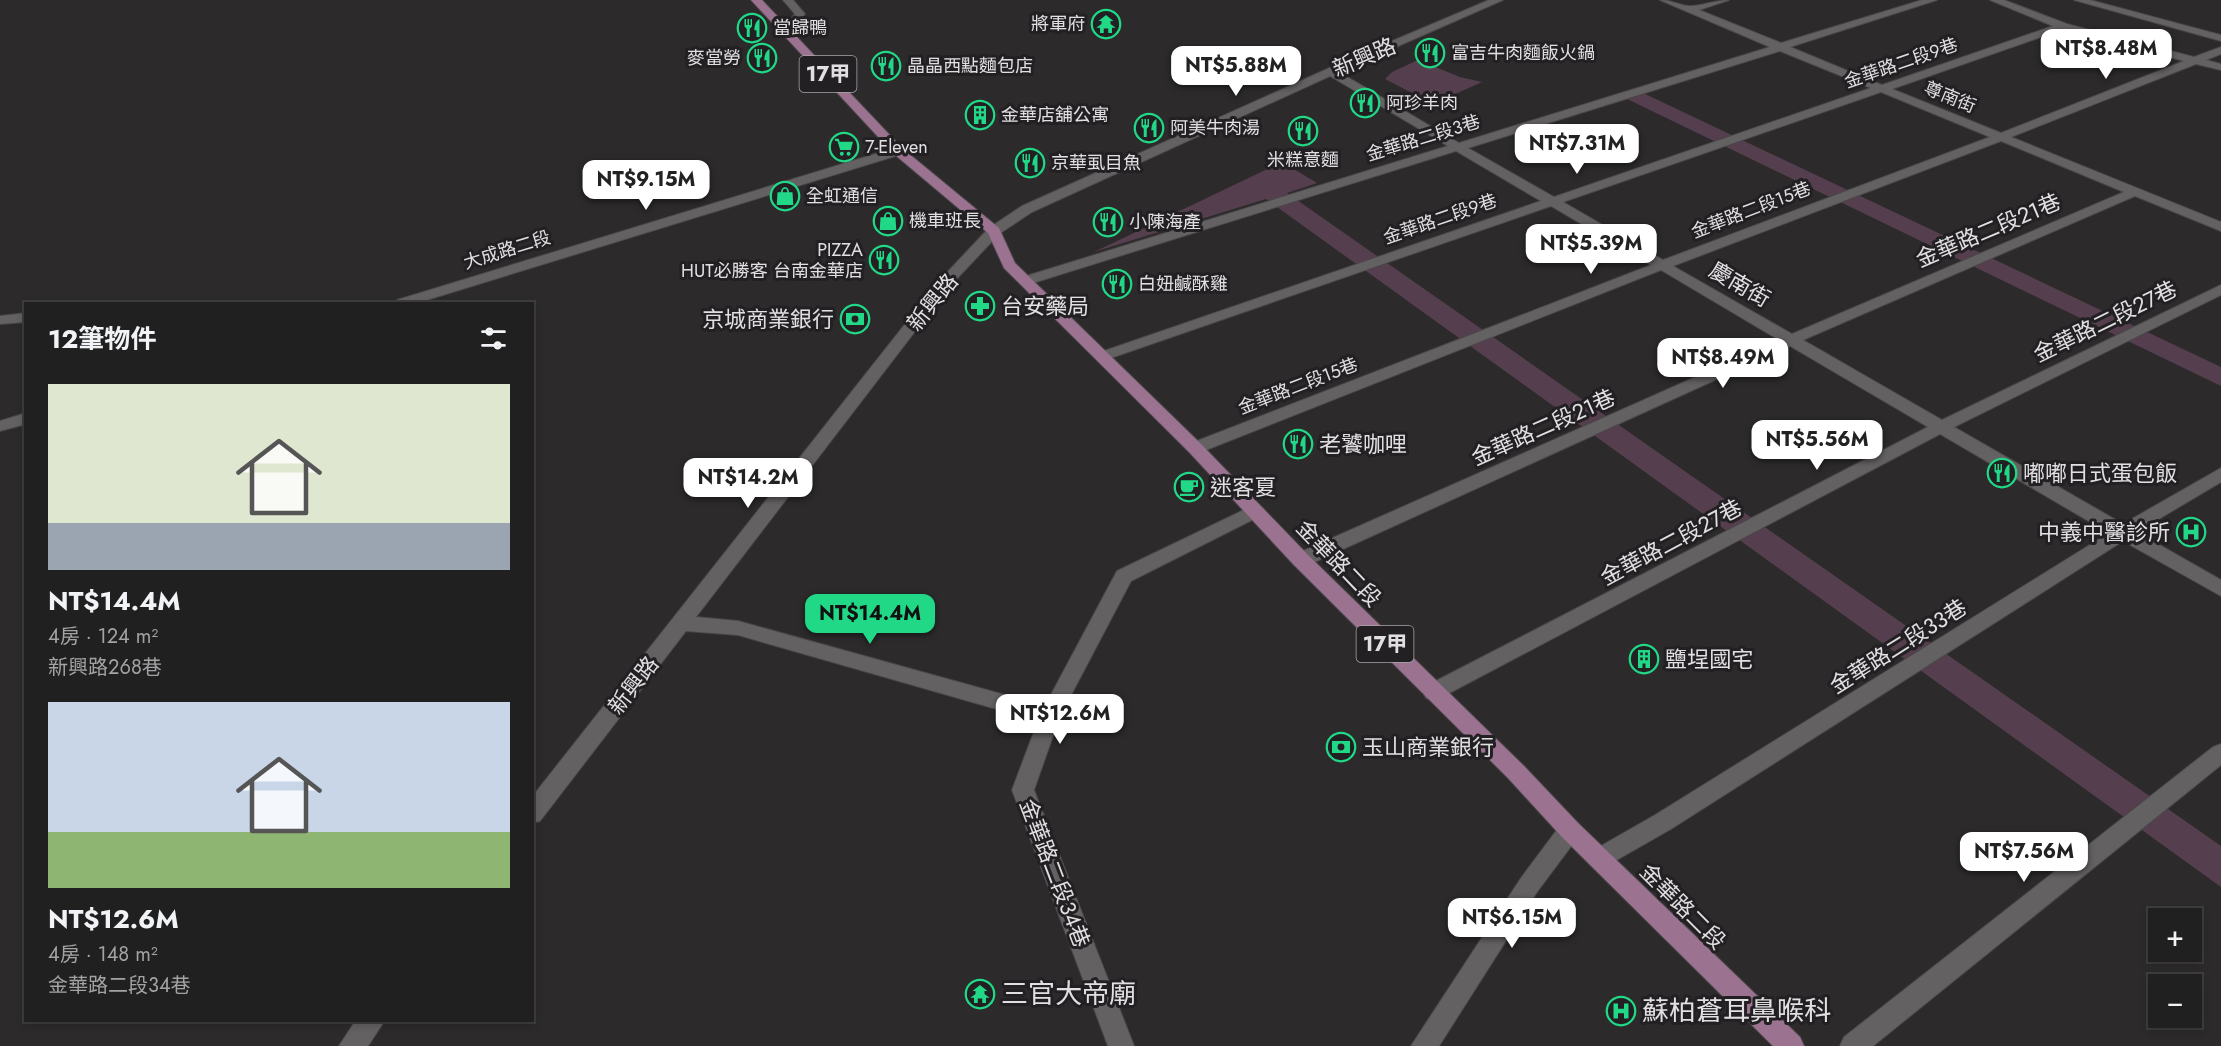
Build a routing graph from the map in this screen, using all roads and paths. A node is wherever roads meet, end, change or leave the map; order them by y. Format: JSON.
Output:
{"nodes":[{"id":1,"x":756,"y":0,"type":"edge"},
{"id":2,"x":788,"y":0,"type":"edge"},
{"id":3,"x":1498,"y":0,"type":"edge"},
{"id":4,"x":1665,"y":0,"type":"edge"},
{"id":5,"x":1724,"y":0,"type":"edge"},
{"id":6,"x":1932,"y":0,"type":"edge"},
{"id":7,"x":1995,"y":0,"type":"edge"},
{"id":8,"x":2079,"y":0,"type":"edge"},
{"id":9,"x":2130,"y":0,"type":"edge"},
{"id":10,"x":2106,"y":8,"type":"junction"},
{"id":11,"x":1690,"y":10,"type":"junction"},
{"id":12,"x":2063,"y":26,"type":"junction"},
{"id":13,"x":785,"y":31,"type":"junction"},
{"id":14,"x":2221,"y":38,"type":"edge"},
{"id":15,"x":1781,"y":48,"type":"junction"},
{"id":16,"x":2221,"y":50,"type":"edge"},
{"id":17,"x":2194,"y":61,"type":"junction"},
{"id":18,"x":2221,"y":67,"type":"edge"},
{"id":19,"x":1332,"y":71,"type":"junction"},
{"id":20,"x":1882,"y":89,"type":"junction"},
{"id":21,"x":2001,"y":137,"type":"junction"},
{"id":22,"x":1458,"y":146,"type":"junction"},
{"id":23,"x":898,"y":150,"type":"junction"},
{"id":24,"x":2134,"y":192,"type":"junction"},
{"id":25,"x":1551,"y":200,"type":"junction"},
{"id":26,"x":2221,"y":227,"type":"edge"},
{"id":27,"x":994,"y":231,"type":"junction"},
{"id":28,"x":1662,"y":264,"type":"junction"},
{"id":29,"x":1028,"y":280,"type":"junction"},
{"id":30,"x":2221,"y":289,"type":"edge"},
{"id":31,"x":405,"y":302,"type":"edge"},
{"id":32,"x":24,"y":317,"type":"edge"},
{"id":33,"x":0,"y":320,"type":"edge"},
{"id":34,"x":1791,"y":340,"type":"junction"},
{"id":35,"x":1103,"y":356,"type":"junction"},
{"id":36,"x":24,"y":419,"type":"edge"},
{"id":37,"x":0,"y":426,"type":"edge"},
{"id":38,"x":1940,"y":427,"type":"junction"},
{"id":39,"x":1195,"y":448,"type":"junction"},
{"id":40,"x":2221,"y":474,"type":"edge"},
{"id":41,"x":1256,"y":511,"type":"junction"},
{"id":42,"x":2124,"y":532,"type":"junction"},
{"id":43,"x":1301,"y":560,"type":"junction"},
{"id":44,"x":2221,"y":589,"type":"edge"},
{"id":45,"x":682,"y":623,"type":"junction"},
{"id":46,"x":1433,"y":692,"type":"junction"},
{"id":47,"x":1050,"y":716,"type":"junction"},
{"id":48,"x":2221,"y":753,"type":"edge"},
{"id":49,"x":534,"y":811,"type":"edge"},
{"id":50,"x":1570,"y":830,"type":"junction"},
{"id":51,"x":1600,"y":858,"type":"junction"},
{"id":52,"x":370,"y":1022,"type":"edge"},
{"id":53,"x":352,"y":1046,"type":"edge"},
{"id":54,"x":1121,"y":1046,"type":"edge"},
{"id":55,"x":1424,"y":1046,"type":"edge"},
{"id":56,"x":1791,"y":1046,"type":"edge"},
{"id":57,"x":1854,"y":1046,"type":"edge"}],
"edges":[{"from":1,"to":13,"type":"main road","number":"17甲"},
{"from":2,"to":13,"type":"street"},
{"from":3,"to":19,"type":"street","name":"新興路"},
{"from":4,"to":11,"type":"street","name":"尊南街"},
{"from":5,"to":11,"type":"street"},
{"from":6,"to":15,"type":"street","name":"金華路二段3巷"},
{"from":7,"to":12,"type":"street"},
{"from":8,"to":10,"type":"street"},
{"from":9,"to":10,"type":"street"},
{"from":10,"to":14,"type":"street"},
{"from":11,"to":15,"type":"street","name":"尊南街"},
{"from":12,"to":17,"type":"street"},
{"from":12,"to":20,"type":"street","name":"金華路二段9巷"},
{"from":13,"to":23,"type":"main road","number":"17甲"},
{"from":15,"to":20,"type":"street","name":"尊南街"},
{"from":15,"to":22,"type":"street","name":"金華路二段3巷"},
{"from":16,"to":17,"type":"street","name":"金華路二段15巷"},
{"from":17,"to":18,"type":"street"},
{"from":17,"to":21,"type":"street","name":"金華路二段15巷"},
{"from":19,"to":22,"type":"street","name":"慶南街"},
{"from":19,"to":27,"type":"street","name":"新興路"},
{"from":20,"to":21,"type":"street","name":"尊南街"},
{"from":20,"to":25,"type":"street","name":"金華路二段9巷"},
{"from":21,"to":24,"type":"street","name":"尊南街"},
{"from":21,"to":28,"type":"street","name":"金華路二段15巷"},
{"from":22,"to":25,"type":"street","name":"慶南街"},
{"from":22,"to":29,"type":"street","name":"金華路二段3巷"},
{"from":23,"to":27,"type":"main road","number":"17甲"},
{"from":23,"to":31,"type":"street","name":"大成路二段"},
{"from":24,"to":26,"type":"street","name":"尊南街"},
{"from":24,"to":34,"type":"street","name":"金華路二段21巷"},
{"from":25,"to":28,"type":"street","name":"慶南街"},
{"from":25,"to":35,"type":"street","name":"金華路二段9巷"},
{"from":27,"to":29,"type":"main road","name":"金華路二段","number":"17甲"},
{"from":27,"to":45,"type":"street","name":"新興路"},
{"from":28,"to":34,"type":"street","name":"慶南街"},
{"from":28,"to":39,"type":"street","name":"金華路二段15巷"},
{"from":29,"to":35,"type":"main road","name":"金華路二段","number":"17甲"},
{"from":30,"to":38,"type":"street","name":"金華路二段27巷"},
{"from":32,"to":33,"type":"street"},
{"from":34,"to":38,"type":"street","name":"慶南街"},
{"from":34,"to":43,"type":"street","name":"金華路二段21巷"},
{"from":35,"to":39,"type":"main road","name":"金華路二段","number":"17甲"},
{"from":36,"to":37,"type":"street"},
{"from":38,"to":42,"type":"street","name":"慶南街"},
{"from":38,"to":46,"type":"street","name":"金華路二段27巷"},
{"from":39,"to":41,"type":"main road","name":"金華路二段","number":"17甲"},
{"from":40,"to":42,"type":"street","name":"金華路二段33巷"},
{"from":41,"to":43,"type":"main road","name":"金華路二段","number":"17甲"},
{"from":41,"to":47,"type":"street","name":"金華路二段34巷"},
{"from":42,"to":44,"type":"street","name":"慶南街"},
{"from":42,"to":51,"type":"street","name":"金華路二段33巷"},
{"from":43,"to":46,"type":"main road","name":"金華路二段","number":"17甲"},
{"from":45,"to":47,"type":"street"},
{"from":45,"to":49,"type":"street","name":"新興路"},
{"from":46,"to":50,"type":"main road","name":"金華路二段","number":"17甲"},
{"from":47,"to":54,"type":"street","name":"金華路二段34巷"},
{"from":48,"to":57,"type":"street"},
{"from":50,"to":51,"type":"main road","name":"金華路二段","number":"17甲"},
{"from":50,"to":55,"type":"street"},
{"from":51,"to":56,"type":"main road","name":"金華路二段","number":"17甲"},
{"from":52,"to":53,"type":"street"}]}
